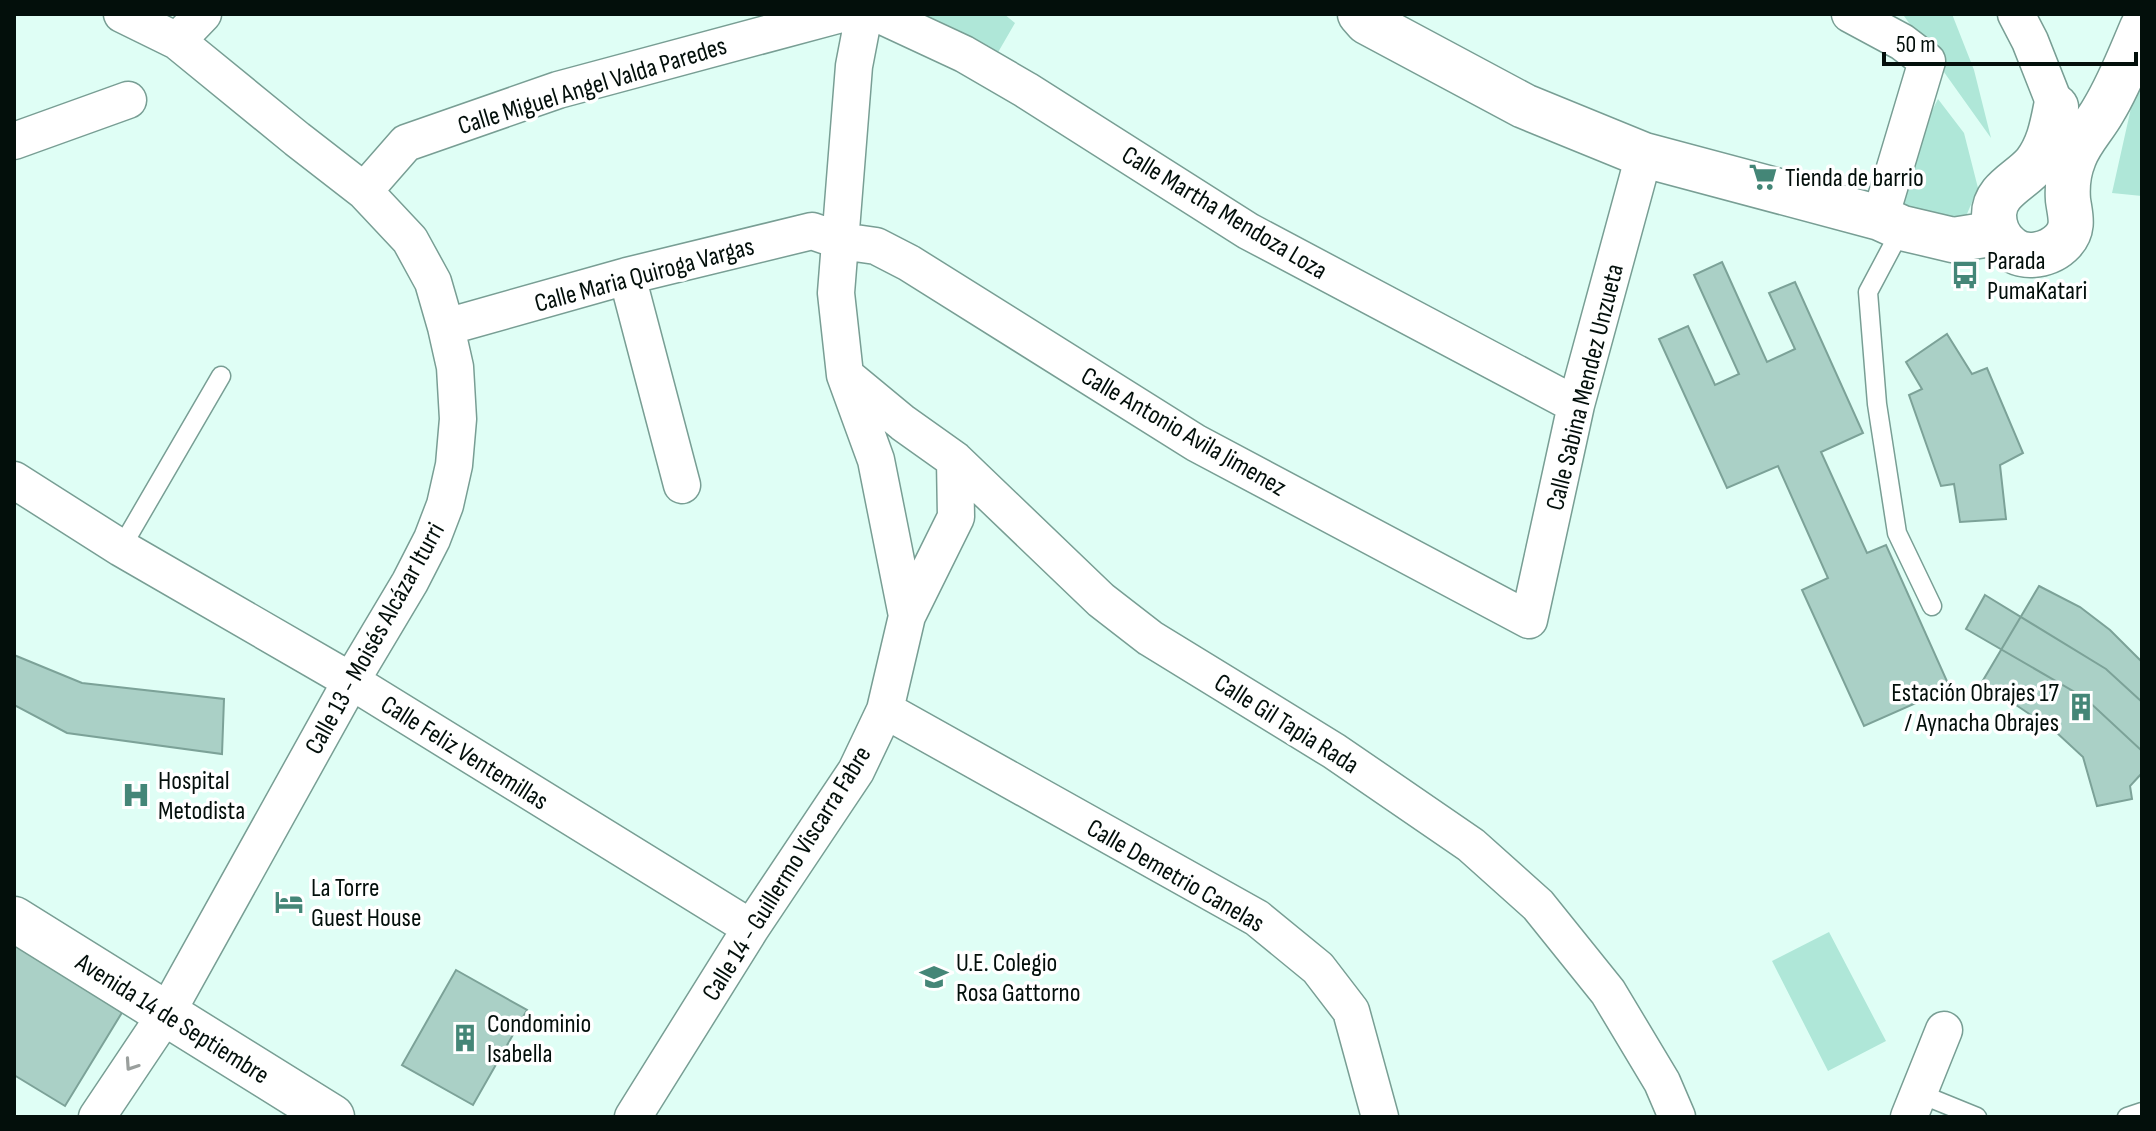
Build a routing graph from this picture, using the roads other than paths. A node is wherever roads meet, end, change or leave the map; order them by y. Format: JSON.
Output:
{"nodes":[{"id":1,"x":122,"y":14,"type":"edge"},
{"id":2,"x":203,"y":14,"type":"edge"},
{"id":3,"x":841,"y":14,"type":"edge"},
{"id":4,"x":864,"y":14,"type":"edge"},
{"id":5,"x":878,"y":14,"type":"edge"},
{"id":6,"x":1360,"y":14,"type":"edge"},
{"id":7,"x":1850,"y":14,"type":"edge"},
{"id":8,"x":2016,"y":14,"type":"edge"},
{"id":9,"x":2142,"y":28,"type":"edge"},
{"id":10,"x":177,"y":41,"type":"junction"},
{"id":11,"x":128,"y":100,"type":"dead end"},
{"id":12,"x":2109,"y":100,"type":"junction"},
{"id":13,"x":2056,"y":107,"type":"junction"},
{"id":14,"x":14,"y":141,"type":"edge"},
{"id":15,"x":1644,"y":155,"type":"junction"},
{"id":16,"x":2016,"y":181,"type":"junction"},
{"id":17,"x":364,"y":191,"type":"junction"},
{"id":18,"x":2068,"y":199,"type":"junction"},
{"id":19,"x":1891,"y":223,"type":"junction"},
{"id":20,"x":1997,"y":233,"type":"junction"},
{"id":21,"x":841,"y":241,"type":"junction"},
{"id":22,"x":627,"y":276,"type":"junction"},
{"id":23,"x":446,"y":327,"type":"junction"},
{"id":24,"x":845,"y":375,"type":"junction"},
{"id":25,"x":221,"y":376,"type":"dead end"},
{"id":26,"x":1576,"y":405,"type":"junction"},
{"id":27,"x":955,"y":460,"type":"junction"},
{"id":28,"x":14,"y":480,"type":"edge"},
{"id":29,"x":682,"y":485,"type":"dead end"},
{"id":30,"x":121,"y":548,"type":"junction"},
{"id":31,"x":1932,"y":606,"type":"dead end"},
{"id":32,"x":907,"y":616,"type":"junction"},
{"id":33,"x":1529,"y":620,"type":"joint"},
{"id":34,"x":351,"y":681,"type":"junction"},
{"id":35,"x":885,"y":710,"type":"junction"},
{"id":36,"x":14,"y":919,"type":"edge"},
{"id":37,"x":751,"y":928,"type":"junction"},
{"id":38,"x":166,"y":1014,"type":"junction"},
{"id":39,"x":1944,"y":1030,"type":"dead end"},
{"id":40,"x":1914,"y":1105,"type":"edge"},
{"id":41,"x":2142,"y":1112,"type":"edge"},
{"id":42,"x":97,"y":1117,"type":"edge"},
{"id":43,"x":332,"y":1117,"type":"edge"},
{"id":44,"x":633,"y":1117,"type":"edge"},
{"id":45,"x":1380,"y":1117,"type":"edge"},
{"id":46,"x":1677,"y":1117,"type":"edge"},
{"id":47,"x":1977,"y":1117,"type":"edge"},
{"id":48,"x":2127,"y":1117,"type":"edge"}],
"edges":[{"from":1,"to":10,"type":"street","name":"Calle 13 - Moisés Alcázar Iturri"},
{"from":2,"to":10,"type":"street"},
{"from":3,"to":17,"type":"street","name":"Calle Miguel Angel Valda Paredes"},
{"from":4,"to":21,"type":"street","name":"Calle 14 - Guillermo Viscarra Fabre"},
{"from":5,"to":26,"type":"street","name":"Calle Martha Mendoza Loza"},
{"from":6,"to":15,"type":"main road"},
{"from":7,"to":19,"type":"street"},
{"from":8,"to":13,"type":"street"},
{"from":9,"to":12,"type":"main road"},
{"from":10,"to":17,"type":"street","name":"Calle 13 - Moisés Alcázar Iturri"},
{"from":11,"to":14,"type":"street"},
{"from":12,"to":13,"type":"main road"},
{"from":12,"to":18,"type":"main road"},
{"from":13,"to":16,"type":"main road"},
{"from":15,"to":19,"type":"main road"},
{"from":15,"to":26,"type":"street","name":"Calle Sabina Mendez Unzueta"},
{"from":16,"to":18,"type":"main road"},
{"from":16,"to":20,"type":"main road"},
{"from":17,"to":23,"type":"street","name":"Calle 13 - Moisés Alcázar Iturri"},
{"from":18,"to":20,"type":"main road"},
{"from":19,"to":20,"type":"main road"},
{"from":19,"to":31,"type":"lane"},
{"from":21,"to":22,"type":"street","name":"Calle Maria Quiroga Vargas"},
{"from":21,"to":24,"type":"street","name":"Calle 14 - Guillermo Viscarra Fabre"},
{"from":21,"to":33,"type":"street","name":"Calle Antonio Avila Jimenez"},
{"from":22,"to":23,"type":"street","name":"Calle Maria Quiroga Vargas"},
{"from":22,"to":29,"type":"street"},
{"from":23,"to":34,"type":"street","name":"Calle 13 - Moisés Alcázar Iturri"},
{"from":24,"to":27,"type":"street","name":"Calle Gil Tapia Rada"},
{"from":24,"to":32,"type":"street","name":"Calle 14 - Guillermo Viscarra Fabre"},
{"from":25,"to":30,"type":"lane"},
{"from":26,"to":33,"type":"street","name":"Calle Sabina Mendez Unzueta"},
{"from":27,"to":32,"type":"street","name":"Calle 14 - Guillermo Viscarra Fabre"},
{"from":27,"to":46,"type":"street","name":"Calle Gil Tapia Rada"},
{"from":28,"to":30,"type":"street","name":"Calle Feliz Ventemillas"},
{"from":30,"to":34,"type":"street","name":"Calle Feliz Ventemillas"},
{"from":32,"to":35,"type":"street","name":"Calle 14 - Guillermo Viscarra Fabre"},
{"from":34,"to":37,"type":"street","name":"Calle Feliz Ventemillas"},
{"from":34,"to":38,"type":"street","name":"Calle 13 - Moisés Alcázar Iturri"},
{"from":35,"to":37,"type":"street","name":"Calle 14 - Guillermo Viscarra Fabre"},
{"from":35,"to":45,"type":"street","name":"Calle Demetrio Canelas"},
{"from":36,"to":38,"type":"main road","name":"Avenida 14 de Septiembre"},
{"from":37,"to":44,"type":"street","name":"Calle 14 - Guillermo Viscarra Fabre"},
{"from":38,"to":42,"type":"street","name":"Calle 13 - Moisés Alcázar Iturri","one_way":true},
{"from":38,"to":43,"type":"main road","name":"Avenida 14 de Septiembre"},
{"from":39,"to":40,"type":"street"},
{"from":40,"to":47,"type":"lane"},
{"from":41,"to":48,"type":"lane"}]}
